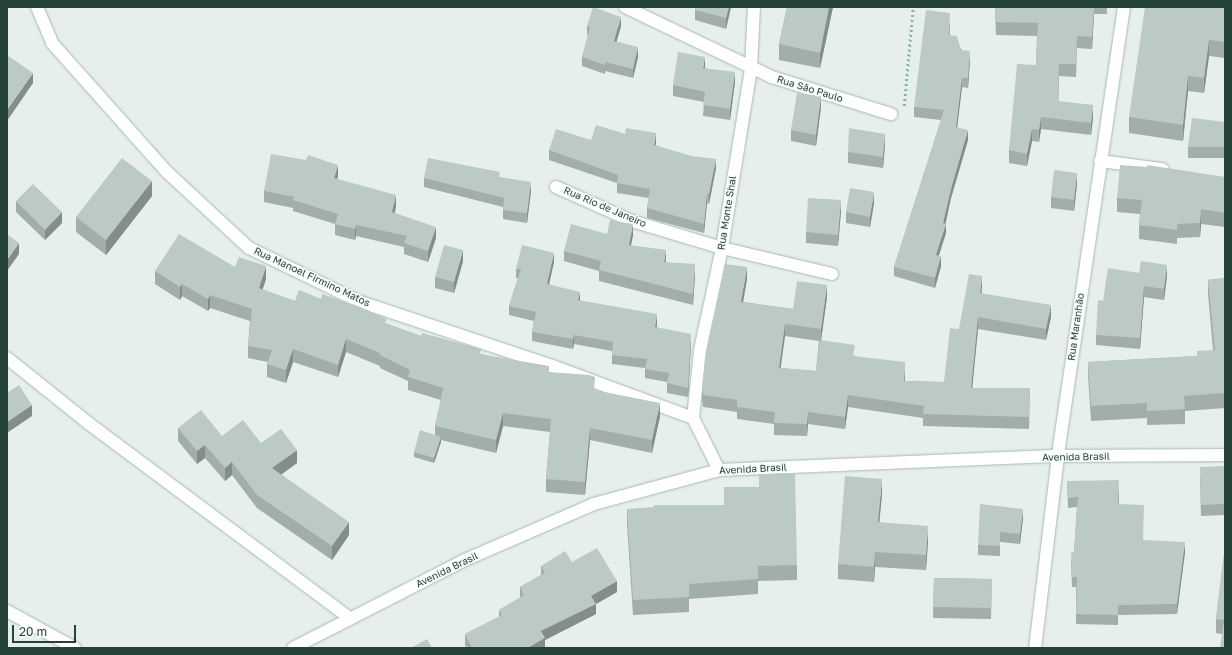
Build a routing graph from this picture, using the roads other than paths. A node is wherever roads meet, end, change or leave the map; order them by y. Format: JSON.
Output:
{"nodes":[{"id":1,"x":37,"y":7,"type":"edge"},
{"id":2,"x":625,"y":7,"type":"edge"},
{"id":3,"x":754,"y":7,"type":"edge"},
{"id":4,"x":1124,"y":7,"type":"edge"},
{"id":5,"x":751,"y":68,"type":"junction"},
{"id":6,"x":891,"y":114,"type":"road end"},
{"id":7,"x":1100,"y":161,"type":"junction"},
{"id":8,"x":1178,"y":172,"type":"edge"},
{"id":9,"x":556,"y":187,"type":"dead end"},
{"id":10,"x":722,"y":248,"type":"junction"},
{"id":11,"x":832,"y":274,"type":"dead end"},
{"id":12,"x":7,"y":358,"type":"edge"},
{"id":13,"x":693,"y":418,"type":"junction"},
{"id":14,"x":1225,"y":455,"type":"edge"},
{"id":15,"x":1058,"y":456,"type":"junction"},
{"id":16,"x":719,"y":470,"type":"junction"},
{"id":17,"x":7,"y":611,"type":"edge"},
{"id":18,"x":350,"y":618,"type":"junction"},
{"id":19,"x":75,"y":648,"type":"edge"},
{"id":20,"x":293,"y":648,"type":"edge"},
{"id":21,"x":1035,"y":648,"type":"edge"}],
"edges":[{"from":1,"to":13,"type":"street","name":"Rua Manoel Firmino Matos"},
{"from":2,"to":5,"type":"street","name":"Rua São Paulo"},
{"from":3,"to":5,"type":"street","name":"Rua Monte Shal"},
{"from":4,"to":7,"type":"street","name":"Rua Maranhão"},
{"from":5,"to":6,"type":"street","name":"Rua São Paulo"},
{"from":5,"to":10,"type":"street","name":"Rua Monte Shal"},
{"from":7,"to":8,"type":"street"},
{"from":7,"to":15,"type":"street","name":"Rua Maranhão"},
{"from":9,"to":10,"type":"street","name":"Rua Rio de Janeiro"},
{"from":10,"to":11,"type":"street","name":"Rua Rio de Janeiro"},
{"from":10,"to":13,"type":"street","name":"Rua Monte Shal"},
{"from":12,"to":18,"type":"street"},
{"from":13,"to":16,"type":"street"},
{"from":14,"to":15,"type":"street","name":"Avenida Brasil"},
{"from":15,"to":16,"type":"street","name":"Avenida Brasil"},
{"from":15,"to":21,"type":"street","name":"Rua Maranhão"},
{"from":16,"to":18,"type":"street","name":"Avenida Brasil"},
{"from":17,"to":19,"type":"street"},
{"from":18,"to":20,"type":"street","name":"Avenida Brasil"}]}
